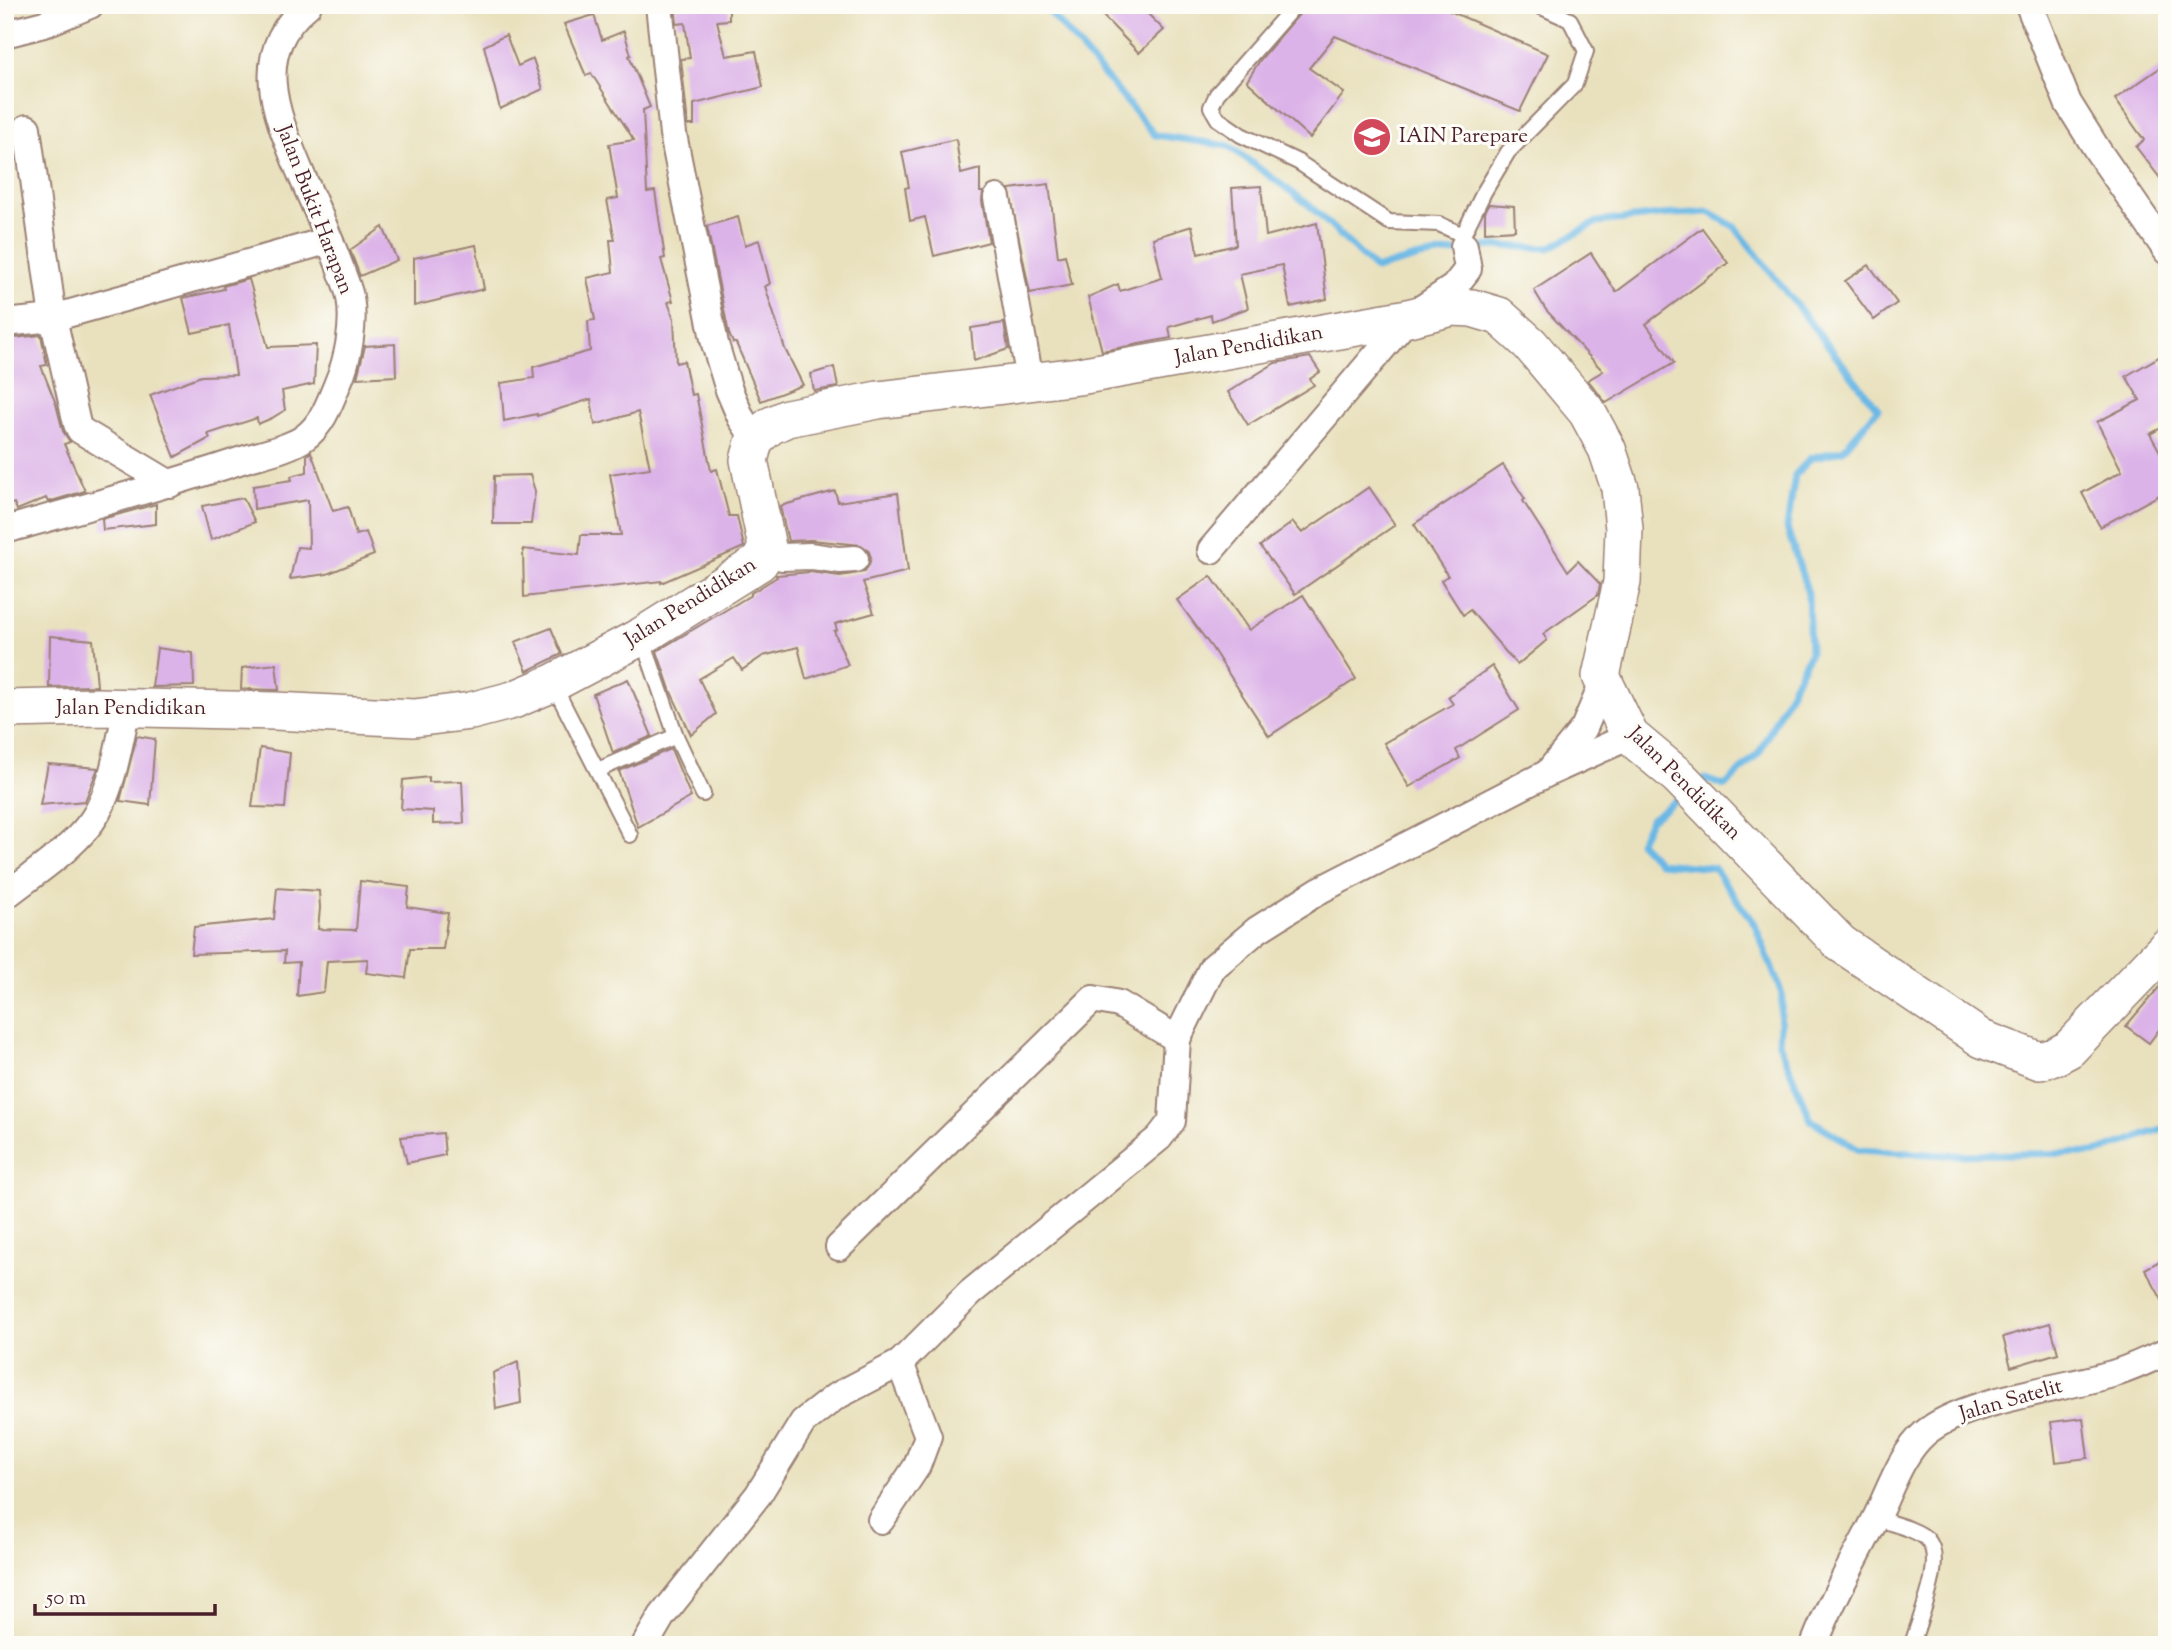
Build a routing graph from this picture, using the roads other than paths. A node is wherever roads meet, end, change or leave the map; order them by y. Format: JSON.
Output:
{"nodes":[{"id":1,"x":90,"y":5,"type":"edge"},
{"id":2,"x":308,"y":5,"type":"edge"},
{"id":3,"x":659,"y":5,"type":"edge"},
{"id":4,"x":1295,"y":5,"type":"edge"},
{"id":5,"x":1537,"y":5,"type":"edge"},
{"id":6,"x":2029,"y":5,"type":"edge"},
{"id":7,"x":42,"y":15,"type":"edge"},
{"id":8,"x":5,"y":34,"type":"edge"},
{"id":9,"x":27,"y":128,"type":"dead end"},
{"id":10,"x":997,"y":198,"type":"dead end"},
{"id":11,"x":330,"y":240,"type":"junction"},
{"id":12,"x":1465,"y":250,"type":"junction"},
{"id":13,"x":2167,"y":251,"type":"edge"},
{"id":14,"x":53,"y":318,"type":"junction"},
{"id":15,"x":1408,"y":318,"type":"junction"},
{"id":16,"x":5,"y":323,"type":"edge"},
{"id":17,"x":1030,"y":380,"type":"junction"},
{"id":18,"x":755,"y":439,"type":"junction"},
{"id":19,"x":170,"y":484,"type":"junction"},
{"id":20,"x":5,"y":530,"type":"edge"},
{"id":21,"x":767,"y":547,"type":"junction"},
{"id":22,"x":1212,"y":550,"type":"dead end"},
{"id":23,"x":855,"y":559,"type":"dead end"},
{"id":24,"x":642,"y":636,"type":"junction"},
{"id":25,"x":553,"y":683,"type":"junction"},
{"id":26,"x":1604,"y":683,"type":"junction"},
{"id":27,"x":5,"y":709,"type":"edge"},
{"id":28,"x":127,"y":709,"type":"junction"},
{"id":29,"x":676,"y":736,"type":"junction"},
{"id":30,"x":1630,"y":736,"type":"junction"},
{"id":31,"x":598,"y":770,"type":"junction"},
{"id":32,"x":1548,"y":773,"type":"junction"},
{"id":33,"x":703,"y":794,"type":"dead end"},
{"id":34,"x":630,"y":835,"type":"dead end"},
{"id":35,"x":5,"y":897,"type":"edge"},
{"id":36,"x":2167,"y":947,"type":"edge"},
{"id":37,"x":1177,"y":1039,"type":"junction"},
{"id":38,"x":839,"y":1247,"type":"dead end"},
{"id":39,"x":2167,"y":1352,"type":"edge"},
{"id":40,"x":900,"y":1363,"type":"junction"},
{"id":41,"x":1876,"y":1518,"type":"junction"},
{"id":42,"x":881,"y":1520,"type":"dead end"},
{"id":43,"x":645,"y":1645,"type":"edge"},
{"id":44,"x":1814,"y":1645,"type":"edge"},
{"id":45,"x":1912,"y":1645,"type":"edge"}],
"edges":[{"from":1,"to":7,"type":"street"},
{"from":2,"to":11,"type":"street","name":"Jalan Bukit Harapan"},
{"from":3,"to":18,"type":"street"},
{"from":4,"to":12,"type":"lane"},
{"from":5,"to":12,"type":"lane"},
{"from":6,"to":13,"type":"street"},
{"from":7,"to":8,"type":"street"},
{"from":9,"to":14,"type":"street"},
{"from":10,"to":17,"type":"street"},
{"from":11,"to":14,"type":"street"},
{"from":11,"to":19,"type":"street","name":"Jalan Bukit Harapan"},
{"from":12,"to":15,"type":"street"},
{"from":14,"to":16,"type":"street"},
{"from":14,"to":19,"type":"street"},
{"from":15,"to":17,"type":"street","name":"Jalan Pendidikan"},
{"from":15,"to":22,"type":"street"},
{"from":15,"to":26,"type":"street","name":"Jalan Pendidikan"},
{"from":17,"to":18,"type":"street","name":"Jalan Pendidikan"},
{"from":18,"to":21,"type":"street","name":"Jalan Pendidikan"},
{"from":19,"to":20,"type":"street","name":"Jalan Bukit Harapan"},
{"from":21,"to":23,"type":"street"},
{"from":21,"to":24,"type":"street","name":"Jalan Pendidikan"},
{"from":24,"to":25,"type":"street","name":"Jalan Pendidikan"},
{"from":24,"to":29,"type":"lane"},
{"from":25,"to":28,"type":"street","name":"Jalan Pendidikan"},
{"from":25,"to":31,"type":"lane"},
{"from":26,"to":30,"type":"street","name":"Jalan Pendidikan"},
{"from":26,"to":32,"type":"street"},
{"from":27,"to":28,"type":"street","name":"Jalan Pendidikan"},
{"from":28,"to":35,"type":"street"},
{"from":29,"to":31,"type":"lane"},
{"from":29,"to":33,"type":"lane"},
{"from":30,"to":32,"type":"street"},
{"from":30,"to":36,"type":"street","name":"Jalan Pendidikan"},
{"from":31,"to":34,"type":"lane"},
{"from":32,"to":37,"type":"street"},
{"from":37,"to":38,"type":"street"},
{"from":37,"to":40,"type":"street"},
{"from":39,"to":41,"type":"street","name":"Jalan Satelit"},
{"from":40,"to":42,"type":"street"},
{"from":40,"to":43,"type":"street"},
{"from":41,"to":44,"type":"street","name":"Jalan Satelit"},
{"from":41,"to":45,"type":"lane"}]}
